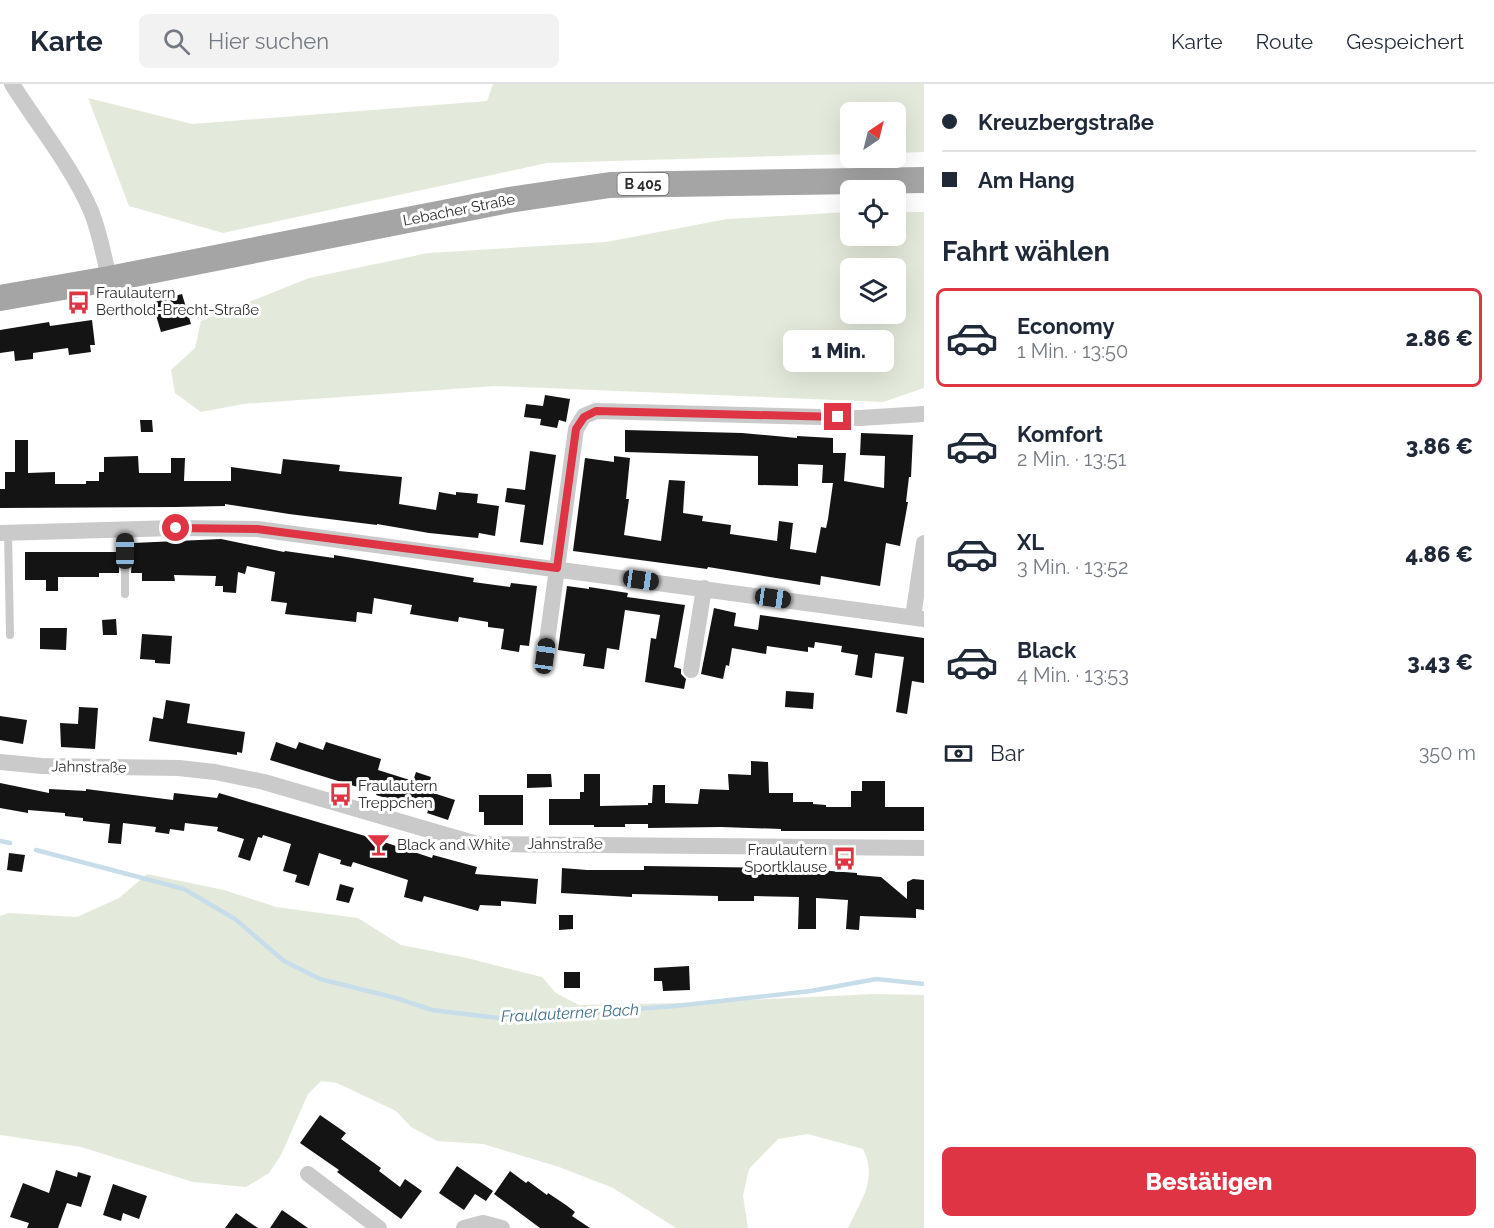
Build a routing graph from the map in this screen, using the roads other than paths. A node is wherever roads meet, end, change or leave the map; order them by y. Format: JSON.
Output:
{"nodes":[{"id":1,"x":12,"y":84,"type":"edge"},
{"id":2,"x":924,"y":180,"type":"edge"},
{"id":3,"x":109,"y":279,"type":"junction"},
{"id":4,"x":0,"y":298,"type":"edge"},
{"id":5,"x":924,"y":414,"type":"edge"},
{"id":6,"x":125,"y":530,"type":"junction"},
{"id":7,"x":4,"y":532,"type":"edge"},
{"id":8,"x":924,"y":543,"type":"edge"},
{"id":9,"x":557,"y":568,"type":"junction"},
{"id":10,"x":704,"y":588,"type":"junction"},
{"id":11,"x":125,"y":594,"type":"dead end"},
{"id":12,"x":918,"y":618,"type":"edge"},
{"id":13,"x":10,"y":635,"type":"dead end"},
{"id":14,"x":545,"y":656,"type":"dead end"},
{"id":15,"x":691,"y":670,"type":"dead end"},
{"id":16,"x":0,"y":762,"type":"edge"},
{"id":17,"x":924,"y":848,"type":"edge"},
{"id":18,"x":309,"y":1174,"type":"dead end"},
{"id":19,"x":379,"y":1228,"type":"edge"},
{"id":20,"x":464,"y":1228,"type":"edge"},
{"id":21,"x":502,"y":1228,"type":"edge"}],
"edges":[{"from":1,"to":3,"type":"street"},
{"from":2,"to":3,"type":"main road","name":"Lebacher Straße","number":"B 405"},
{"from":3,"to":4,"type":"main road","name":"Lebacher Straße","number":"B 405"},
{"from":5,"to":9,"type":"street"},
{"from":6,"to":7,"type":"street"},
{"from":6,"to":9,"type":"street"},
{"from":6,"to":11,"type":"lane"},
{"from":7,"to":13,"type":"lane"},
{"from":8,"to":12,"type":"street"},
{"from":9,"to":10,"type":"street"},
{"from":9,"to":14,"type":"street"},
{"from":10,"to":12,"type":"street"},
{"from":10,"to":15,"type":"street"},
{"from":16,"to":17,"type":"street","name":"Jahnstraße"},
{"from":18,"to":19,"type":"street"},
{"from":20,"to":21,"type":"street"}]}
